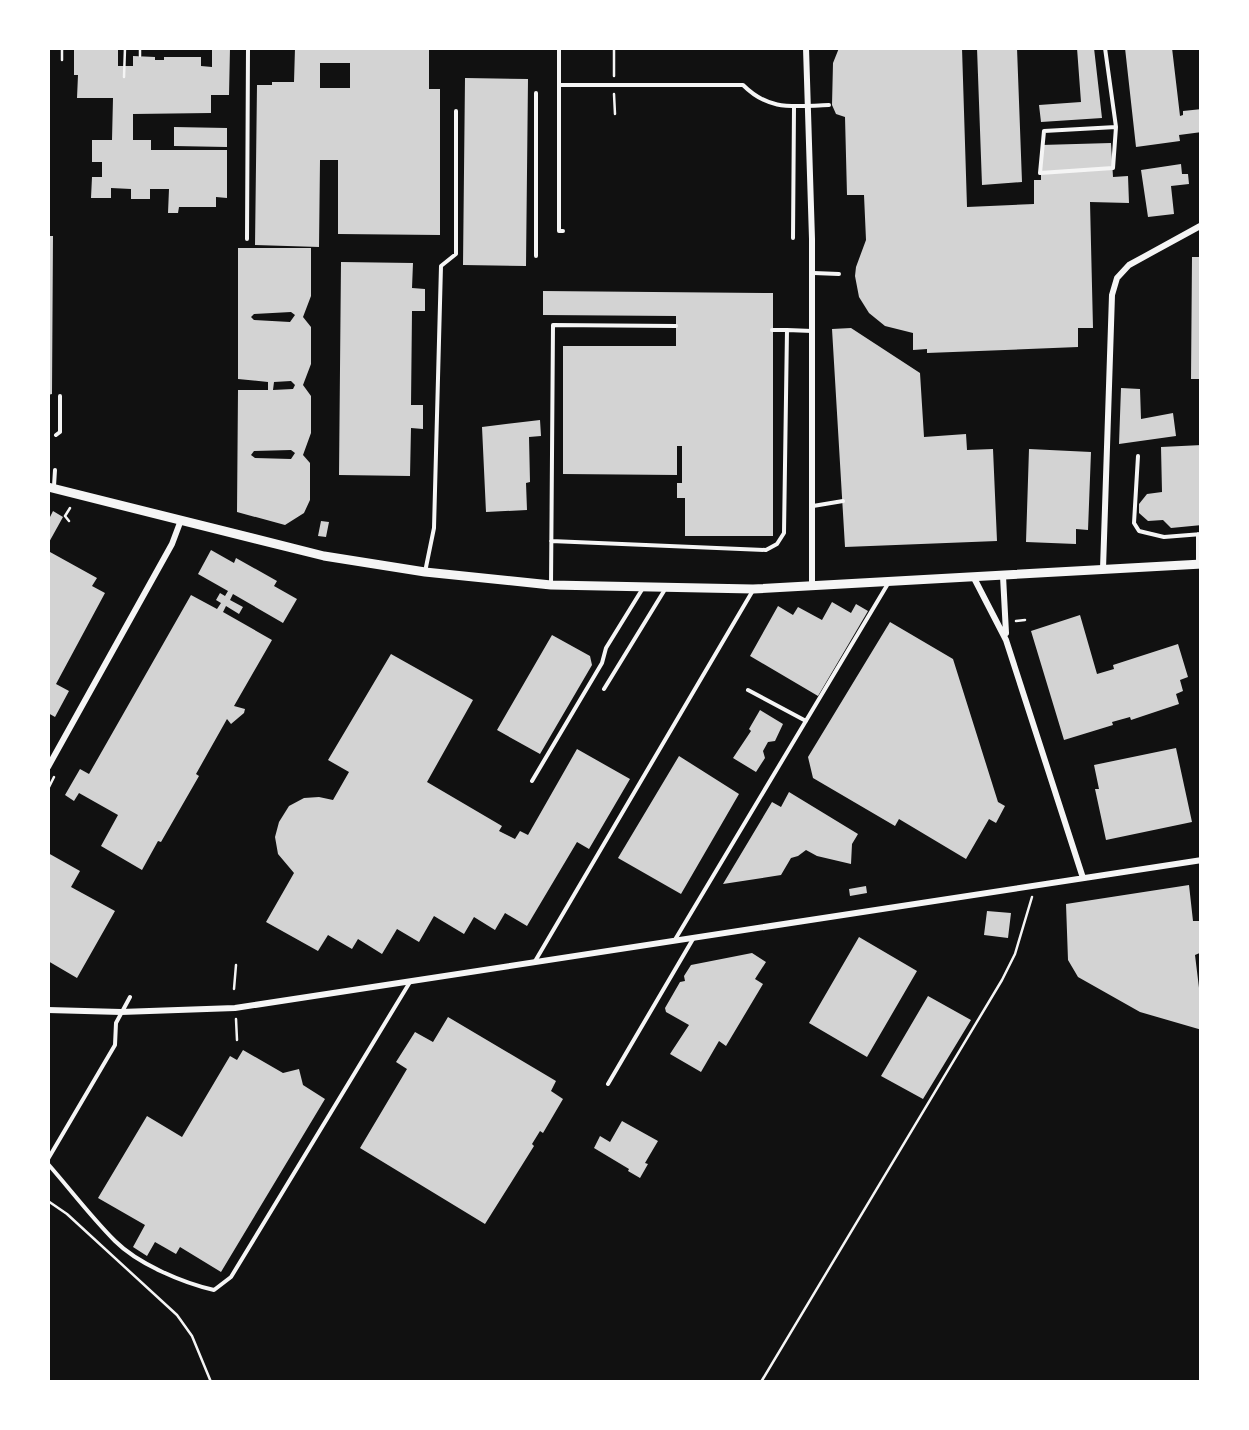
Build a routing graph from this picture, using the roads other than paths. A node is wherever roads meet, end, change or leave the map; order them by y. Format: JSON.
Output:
{"nodes":[{"id":1,"x":248,"y":48,"type":"edge"},
{"id":2,"x":558,"y":48,"type":"edge"},
{"id":3,"x":809,"y":48,"type":"edge"},
{"id":4,"x":1105,"y":48,"type":"edge"},
{"id":5,"x":559,"y":86,"type":"junction"},
{"id":6,"x":536,"y":93,"type":"dead end"},
{"id":7,"x":830,"y":105,"type":"dead end"},
{"id":8,"x":794,"y":106,"type":"junction"},
{"id":9,"x":809,"y":106,"type":"junction"},
{"id":10,"x":456,"y":111,"type":"dead end"},
{"id":11,"x":1116,"y":127,"type":"junction"},
{"id":12,"x":1202,"y":225,"type":"edge"},
{"id":13,"x":563,"y":231,"type":"dead end"},
{"id":14,"x":793,"y":238,"type":"dead end"},
{"id":15,"x":247,"y":239,"type":"dead end"},
{"id":16,"x":536,"y":256,"type":"dead end"},
{"id":17,"x":812,"y":274,"type":"junction"},
{"id":18,"x":839,"y":274,"type":"dead end"},
{"id":19,"x":676,"y":326,"type":"dead end"},
{"id":20,"x":772,"y":330,"type":"dead end"},
{"id":21,"x":787,"y":330,"type":"junction"},
{"id":22,"x":812,"y":330,"type":"junction"},
{"id":23,"x":60,"y":396,"type":"dead end"},
{"id":24,"x":56,"y":434,"type":"dead end"},
{"id":25,"x":1138,"y":456,"type":"dead end"},
{"id":26,"x":56,"y":470,"type":"dead end"},
{"id":27,"x":51,"y":488,"type":"edge"},
{"id":28,"x":843,"y":501,"type":"dead end"},
{"id":29,"x":812,"y":506,"type":"junction"},
{"id":30,"x":181,"y":520,"type":"junction"},
{"id":31,"x":1200,"y":534,"type":"edge"},
{"id":32,"x":551,"y":542,"type":"junction"},
{"id":33,"x":1200,"y":564,"type":"edge"},
{"id":34,"x":1103,"y":569,"type":"junction"},
{"id":35,"x":425,"y":572,"type":"junction"},
{"id":36,"x":1003,"y":576,"type":"junction"},
{"id":37,"x":974,"y":578,"type":"junction"},
{"id":38,"x":890,"y":582,"type":"junction"},
{"id":39,"x":551,"y":585,"type":"junction"},
{"id":40,"x":812,"y":586,"type":"junction"},
{"id":41,"x":643,"y":588,"type":"junction"},
{"id":42,"x":665,"y":588,"type":"junction"},
{"id":43,"x":753,"y":588,"type":"junction"},
{"id":44,"x":1006,"y":640,"type":"junction"},
{"id":45,"x":604,"y":689,"type":"dead end"},
{"id":46,"x":748,"y":690,"type":"dead end"},
{"id":47,"x":806,"y":721,"type":"junction"},
{"id":48,"x":48,"y":767,"type":"edge"},
{"id":49,"x":532,"y":781,"type":"dead end"},
{"id":50,"x":1202,"y":860,"type":"edge"},
{"id":51,"x":1083,"y":878,"type":"junction"},
{"id":52,"x":692,"y":939,"type":"junction"},
{"id":53,"x":675,"y":941,"type":"junction"},
{"id":54,"x":534,"y":963,"type":"junction"},
{"id":55,"x":410,"y":982,"type":"junction"},
{"id":56,"x":130,"y":997,"type":"dead end"},
{"id":57,"x":48,"y":1010,"type":"edge"},
{"id":58,"x":121,"y":1012,"type":"junction"},
{"id":59,"x":608,"y":1084,"type":"dead end"},
{"id":60,"x":48,"y":1161,"type":"edge"}],
"edges":[{"from":1,"to":15,"type":"lane"},
{"from":2,"to":5,"type":"lane"},
{"from":3,"to":9,"type":"street"},
{"from":4,"to":11,"type":"lane"},
{"from":5,"to":8,"type":"lane"},
{"from":5,"to":13,"type":"lane"},
{"from":6,"to":16,"type":"lane"},
{"from":7,"to":9,"type":"lane"},
{"from":8,"to":9,"type":"lane"},
{"from":8,"to":14,"type":"lane"},
{"from":9,"to":17,"type":"street"},
{"from":10,"to":35,"type":"lane"},
{"from":11,"to":11,"type":"lane"},
{"from":12,"to":34,"type":"street"},
{"from":17,"to":18,"type":"lane"},
{"from":17,"to":22,"type":"street"},
{"from":19,"to":32,"type":"lane"},
{"from":20,"to":21,"type":"lane"},
{"from":21,"to":22,"type":"lane"},
{"from":21,"to":32,"type":"lane"},
{"from":22,"to":29,"type":"street"},
{"from":23,"to":24,"type":"lane"},
{"from":25,"to":31,"type":"lane"},
{"from":26,"to":27,"type":"lane"},
{"from":27,"to":30,"type":"street"},
{"from":28,"to":29,"type":"lane"},
{"from":29,"to":40,"type":"street"},
{"from":30,"to":35,"type":"street"},
{"from":30,"to":48,"type":"street"},
{"from":31,"to":33,"type":"lane"},
{"from":32,"to":39,"type":"lane"},
{"from":33,"to":34,"type":"street"},
{"from":34,"to":36,"type":"street"},
{"from":35,"to":39,"type":"street"},
{"from":36,"to":37,"type":"street"},
{"from":36,"to":44,"type":"street"},
{"from":37,"to":38,"type":"street"},
{"from":37,"to":44,"type":"street"},
{"from":38,"to":40,"type":"street"},
{"from":38,"to":47,"type":"lane"},
{"from":39,"to":41,"type":"street"},
{"from":40,"to":43,"type":"street"},
{"from":41,"to":42,"type":"street"},
{"from":41,"to":49,"type":"lane"},
{"from":42,"to":43,"type":"street"},
{"from":42,"to":45,"type":"lane"},
{"from":43,"to":54,"type":"lane"},
{"from":44,"to":51,"type":"street"},
{"from":46,"to":47,"type":"lane"},
{"from":47,"to":53,"type":"lane"},
{"from":50,"to":51,"type":"street"},
{"from":51,"to":52,"type":"street"},
{"from":52,"to":53,"type":"street"},
{"from":52,"to":59,"type":"lane"},
{"from":53,"to":54,"type":"street"},
{"from":54,"to":55,"type":"street"},
{"from":55,"to":58,"type":"street"},
{"from":55,"to":60,"type":"lane"},
{"from":56,"to":58,"type":"lane"},
{"from":57,"to":58,"type":"street"},
{"from":58,"to":60,"type":"lane"}]}
